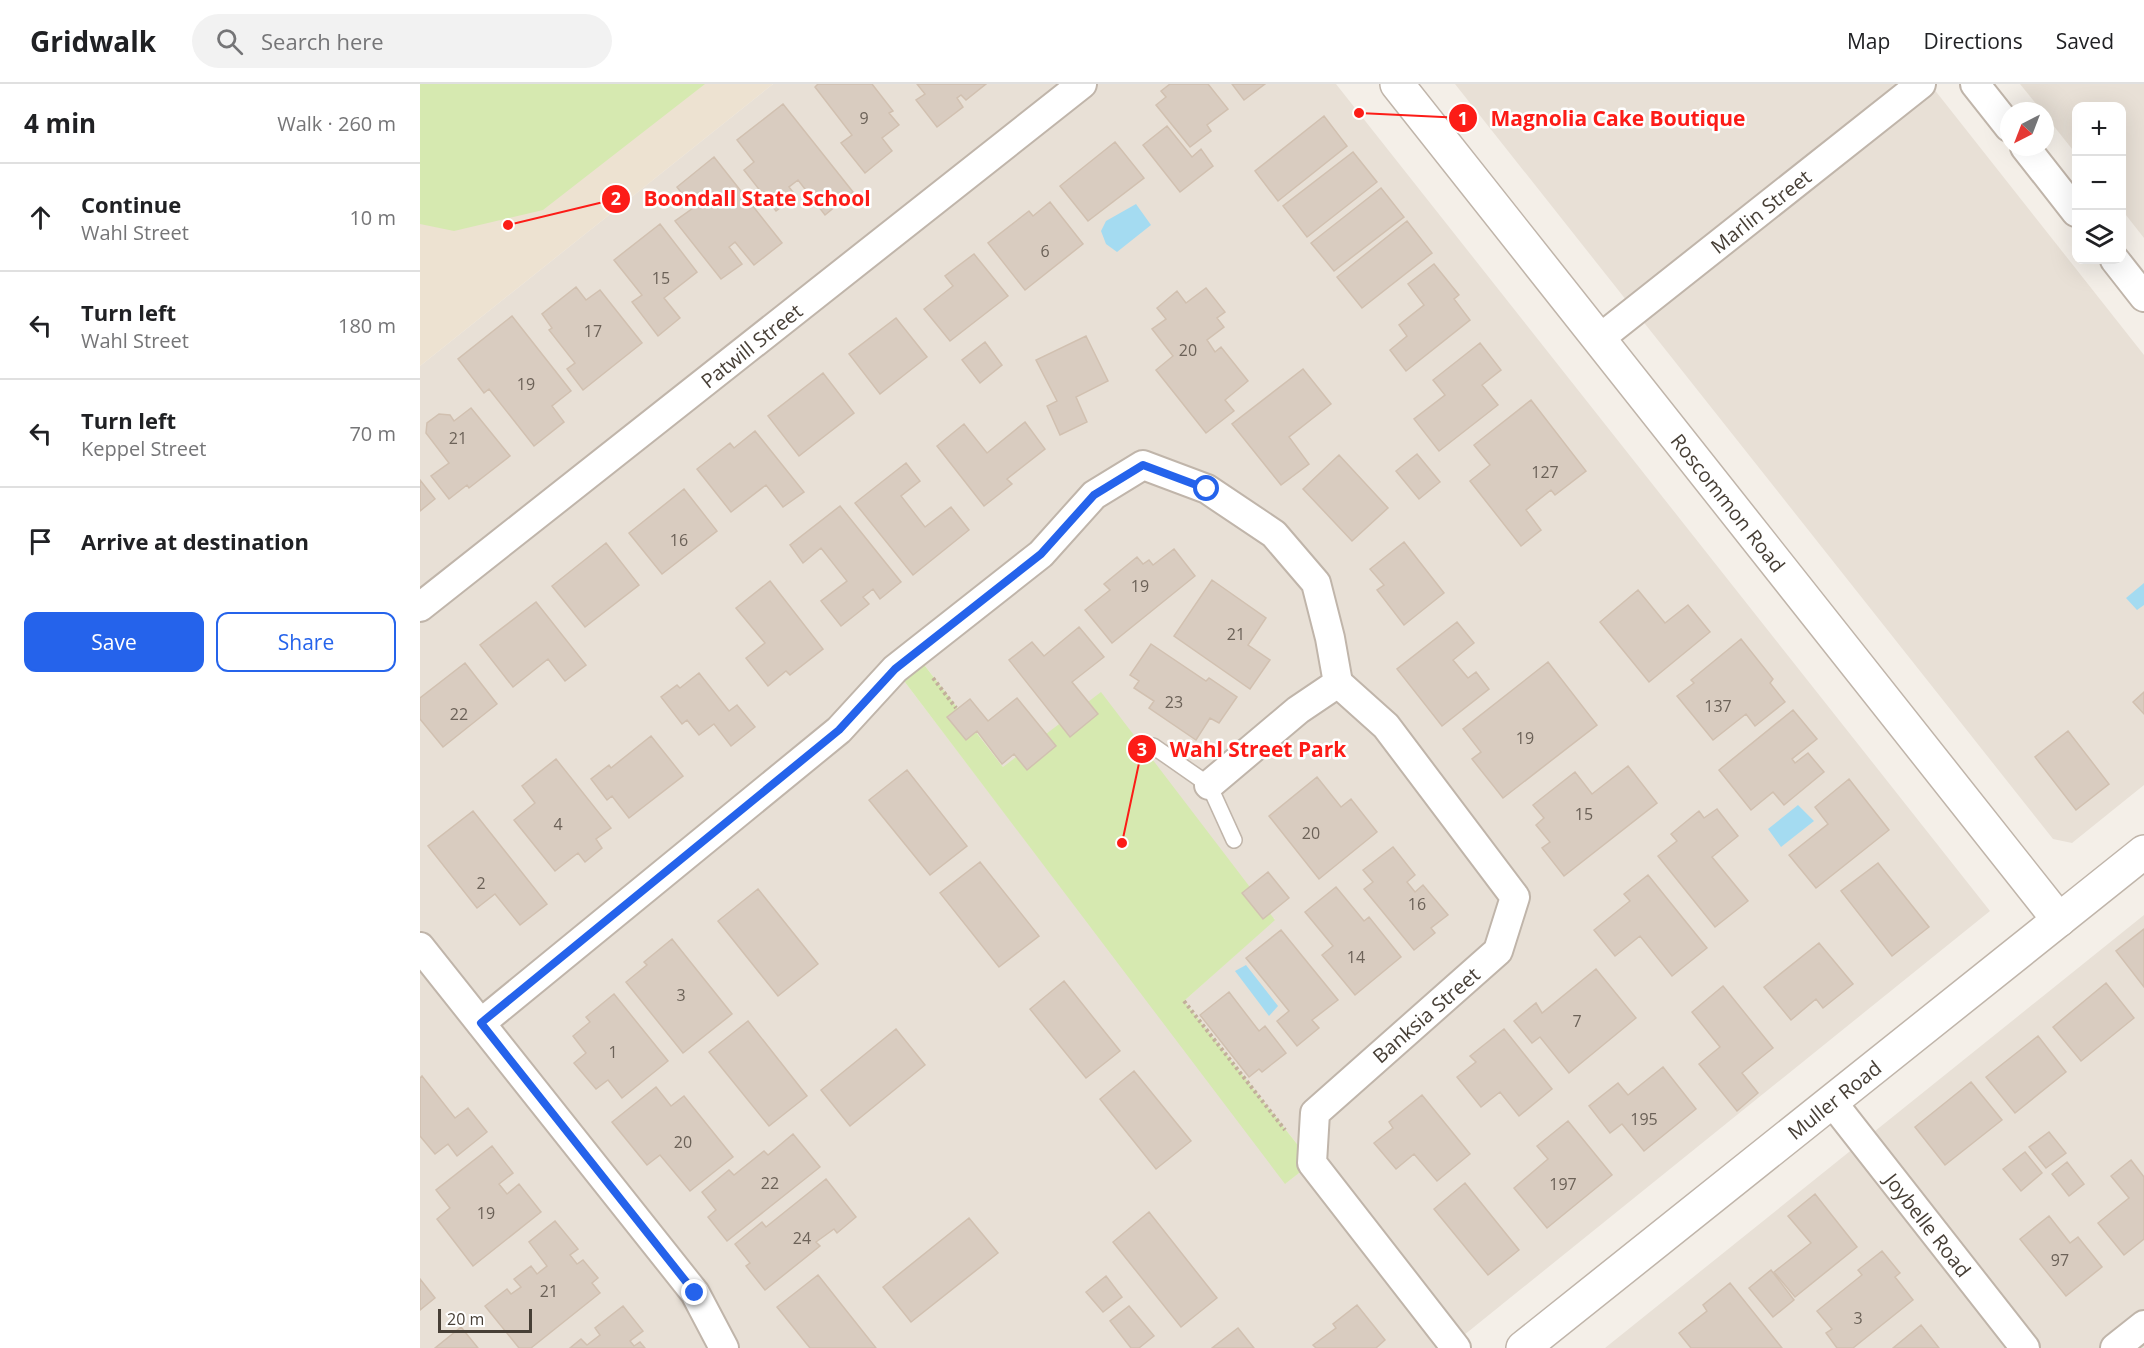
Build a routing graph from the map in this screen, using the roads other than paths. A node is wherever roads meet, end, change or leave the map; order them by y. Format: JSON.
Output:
{"nodes":[{"id":1,"x":1082,"y":84,"type":"edge"},
{"id":2,"x":1397,"y":84,"type":"edge"},
{"id":3,"x":1920,"y":84,"type":"edge"},
{"id":4,"x":1975,"y":84,"type":"edge"},
{"id":5,"x":2000,"y":116,"type":"edge"},
{"id":6,"x":2032,"y":156,"type":"edge"},
{"id":7,"x":2074,"y":210,"type":"edge"},
{"id":8,"x":2118,"y":264,"type":"edge"},
{"id":9,"x":2144,"y":297,"type":"edge"},
{"id":10,"x":1599,"y":339,"type":"junction"},
{"id":11,"x":420,"y":607,"type":"edge"},
{"id":12,"x":1338,"y":683,"type":"junction"},
{"id":13,"x":1153,"y":746,"type":"dead end"},
{"id":14,"x":1209,"y":785,"type":"junction"},
{"id":15,"x":1234,"y":840,"type":"dead end"},
{"id":16,"x":2144,"y":852,"type":"edge"},
{"id":17,"x":2060,"y":920,"type":"junction"},
{"id":18,"x":420,"y":947,"type":"edge"},
{"id":19,"x":481,"y":1023,"type":"junction"},
{"id":20,"x":1832,"y":1102,"type":"junction"},
{"id":21,"x":2144,"y":1325,"type":"edge"},
{"id":22,"x":724,"y":1348,"type":"edge"},
{"id":23,"x":1456,"y":1348,"type":"edge"},
{"id":24,"x":1524,"y":1348,"type":"edge"},
{"id":25,"x":2025,"y":1348,"type":"edge"},
{"id":26,"x":2115,"y":1348,"type":"edge"}],
"edges":[{"from":1,"to":11,"type":"street","name":"Patwill Street"},
{"from":2,"to":10,"type":"street","name":"Roscommon Road"},
{"from":3,"to":10,"type":"street","name":"Marlin Street"},
{"from":4,"to":5,"type":"street"},
{"from":6,"to":7,"type":"street"},
{"from":8,"to":9,"type":"street"},
{"from":10,"to":17,"type":"street","name":"Roscommon Road"},
{"from":12,"to":14,"type":"street"},
{"from":12,"to":19,"type":"street"},
{"from":12,"to":23,"type":"street","name":"Banksia Street"},
{"from":13,"to":14,"type":"lane"},
{"from":14,"to":15,"type":"lane"},
{"from":16,"to":17,"type":"street","name":"Muller Road"},
{"from":17,"to":20,"type":"street","name":"Muller Road"},
{"from":18,"to":19,"type":"street"},
{"from":19,"to":22,"type":"street"},
{"from":20,"to":24,"type":"street","name":"Muller Road"},
{"from":20,"to":25,"type":"street","name":"Joybelle Road"},
{"from":21,"to":26,"type":"street"}]}
